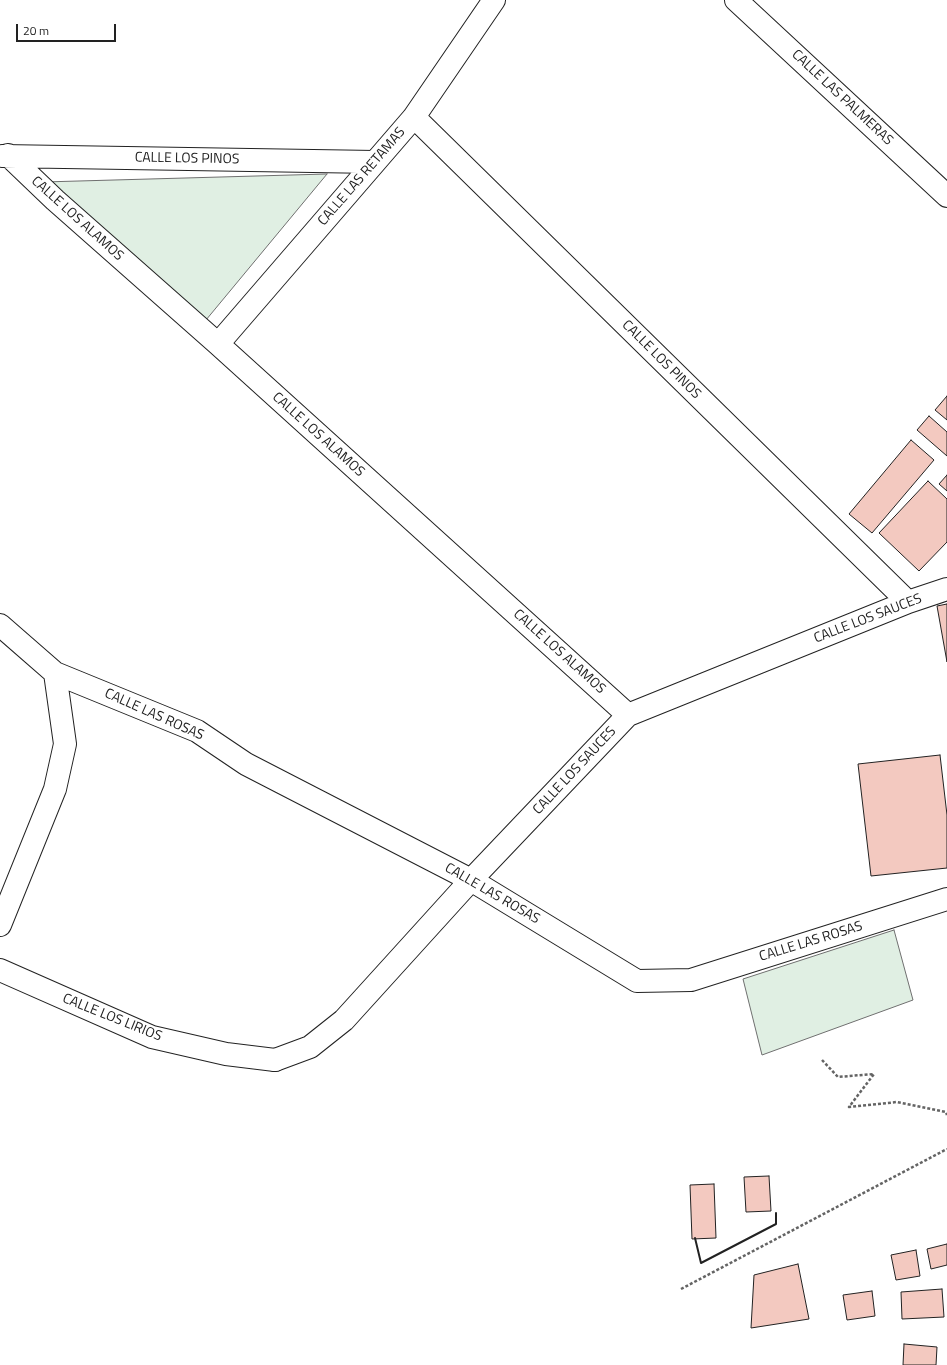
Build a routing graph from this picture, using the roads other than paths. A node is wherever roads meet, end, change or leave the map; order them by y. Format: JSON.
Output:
{"nodes":[{"id":1,"x":494,"y":0,"type":"edge"},
{"id":2,"x":736,"y":0,"type":"edge"},
{"id":3,"x":414,"y":117,"type":"junction"},
{"id":4,"x":4,"y":156,"type":"edge"},
{"id":5,"x":375,"y":162,"type":"junction"},
{"id":6,"x":947,"y":196,"type":"edge"},
{"id":7,"x":218,"y":344,"type":"junction"},
{"id":8,"x":947,"y":589,"type":"edge"},
{"id":9,"x":908,"y":602,"type":"junction"},
{"id":10,"x":0,"y":625,"type":"edge"},
{"id":11,"x":55,"y":673,"type":"junction"},
{"id":12,"x":628,"y":714,"type":"junction"},
{"id":13,"x":471,"y":880,"type":"junction"},
{"id":14,"x":947,"y":899,"type":"edge"},
{"id":15,"x":0,"y":925,"type":"edge"},
{"id":16,"x":0,"y":970,"type":"edge"},
{"id":17,"x":275,"y":1060,"type":"joint"}],
"edges":[{"from":1,"to":3,"type":"street","name":"CALLE LAS RETAMAS"},
{"from":2,"to":6,"type":"street","name":"CALLE LAS PALMERAS"},
{"from":3,"to":5,"type":"street","name":"CALLE LAS RETAMAS"},
{"from":3,"to":9,"type":"street","name":"CALLE LOS PINOS"},
{"from":4,"to":5,"type":"street","name":"CALLE LOS PINOS"},
{"from":4,"to":7,"type":"street","name":"CALLE LOS ALAMOS"},
{"from":5,"to":7,"type":"street","name":"CALLE LAS RETAMAS"},
{"from":7,"to":12,"type":"street","name":"CALLE LOS ALAMOS"},
{"from":8,"to":9,"type":"street","name":"CALLE LOS SAUCES"},
{"from":9,"to":12,"type":"street","name":"CALLE LOS SAUCES"},
{"from":10,"to":11,"type":"street","name":"CALLE LAS ROSAS"},
{"from":11,"to":13,"type":"street","name":"CALLE LAS ROSAS"},
{"from":11,"to":15,"type":"street"},
{"from":12,"to":13,"type":"street","name":"CALLE LOS SAUCES"},
{"from":13,"to":14,"type":"street","name":"CALLE LAS ROSAS"},
{"from":13,"to":17,"type":"street","name":"CALLE LOS SAUCES"},
{"from":16,"to":17,"type":"street","name":"CALLE LOS LIRIOS"}]}
